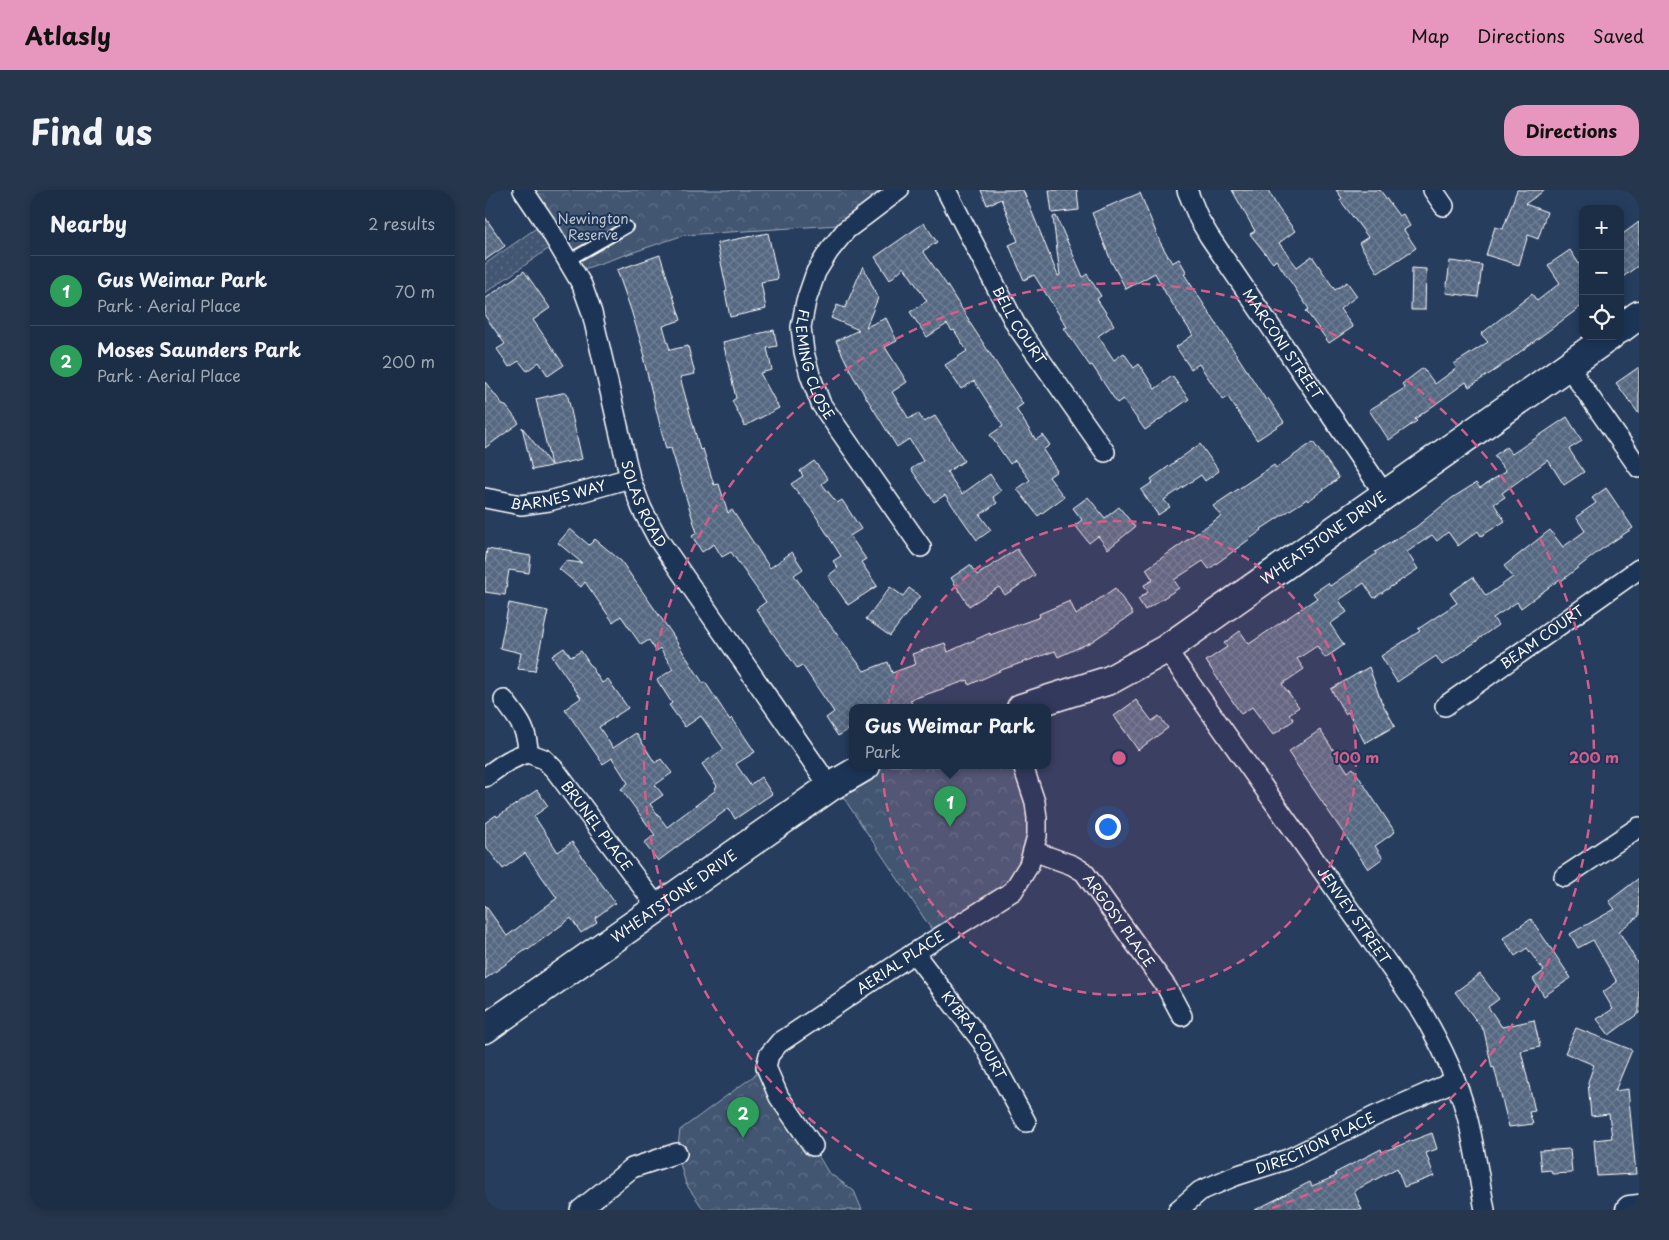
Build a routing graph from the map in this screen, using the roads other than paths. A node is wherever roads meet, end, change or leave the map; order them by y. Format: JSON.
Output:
{"nodes":[{"id":1,"x":899,"y":190,"type":"edge"},
{"id":2,"x":946,"y":190,"type":"edge"},
{"id":3,"x":1187,"y":190,"type":"edge"},
{"id":4,"x":1433,"y":190,"type":"edge"},
{"id":5,"x":524,"y":191,"type":"edge"},
{"id":6,"x":1444,"y":206,"type":"dead end"},
{"id":7,"x":627,"y":227,"type":"dead end"},
{"id":8,"x":569,"y":260,"type":"junction"},
{"id":9,"x":1639,"y":315,"type":"edge"},
{"id":10,"x":1624,"y":326,"type":"edge"},
{"id":11,"x":1604,"y":340,"type":"edge"},
{"id":12,"x":1568,"y":366,"type":"junction"},
{"id":13,"x":1105,"y":452,"type":"dead end"},
{"id":14,"x":1639,"y":468,"type":"edge"},
{"id":15,"x":630,"y":478,"type":"junction"},
{"id":16,"x":1385,"y":495,"type":"junction"},
{"id":17,"x":485,"y":498,"type":"edge"},
{"id":18,"x":921,"y":547,"type":"dead end"},
{"id":19,"x":1639,"y":569,"type":"edge"},
{"id":20,"x":1166,"y":649,"type":"junction"},
{"id":21,"x":504,"y":700,"type":"dead end"},
{"id":22,"x":1034,"y":704,"type":"edge"},
{"id":23,"x":1445,"y":706,"type":"dead end"},
{"id":24,"x":528,"y":753,"type":"junction"},
{"id":25,"x":861,"y":769,"type":"edge"},
{"id":26,"x":1024,"y":769,"type":"edge"},
{"id":27,"x":485,"y":777,"type":"edge"},
{"id":28,"x":830,"y":788,"type":"junction"},
{"id":29,"x":1639,"y":827,"type":"edge"},
{"id":30,"x":1033,"y":850,"type":"junction"},
{"id":31,"x":1564,"y":877,"type":"dead end"},
{"id":32,"x":658,"y":908,"type":"junction"},
{"id":33,"x":914,"y":954,"type":"junction"},
{"id":34,"x":1182,"y":1016,"type":"dead end"},
{"id":35,"x":485,"y":1029,"type":"edge"},
{"id":36,"x":1455,"y":1081,"type":"junction"},
{"id":37,"x":1026,"y":1122,"type":"dead end"},
{"id":38,"x":813,"y":1146,"type":"dead end"},
{"id":39,"x":677,"y":1153,"type":"dead end"},
{"id":40,"x":1639,"y":1209,"type":"edge"},
{"id":41,"x":580,"y":1210,"type":"edge"},
{"id":42,"x":1178,"y":1210,"type":"edge"},
{"id":43,"x":1485,"y":1210,"type":"edge"},
{"id":44,"x":1629,"y":1210,"type":"edge"}],
"edges":[{"from":1,"to":18,"type":"street","name":"FLEMING CLOSE"},
{"from":2,"to":13,"type":"street","name":"BELL COURT"},
{"from":3,"to":16,"type":"street","name":"MARCONI STREET"},
{"from":4,"to":6,"type":"street"},
{"from":5,"to":8,"type":"street","name":"SOLAS ROAD"},
{"from":7,"to":8,"type":"lane"},
{"from":8,"to":15,"type":"street","name":"SOLAS ROAD"},
{"from":9,"to":10,"type":"street"},
{"from":11,"to":12,"type":"street","name":"WHEATSTONE DRIVE"},
{"from":12,"to":14,"type":"street"},
{"from":12,"to":16,"type":"street","name":"WHEATSTONE DRIVE"},
{"from":15,"to":17,"type":"street","name":"BARNES WAY"},
{"from":15,"to":28,"type":"street","name":"SOLAS ROAD"},
{"from":16,"to":20,"type":"street","name":"WHEATSTONE DRIVE"},
{"from":19,"to":23,"type":"street","name":"BEAM COURT"},
{"from":20,"to":22,"type":"street","name":"WHEATSTONE DRIVE"},
{"from":20,"to":36,"type":"street","name":"JENVEY STREET"},
{"from":21,"to":24,"type":"street"},
{"from":24,"to":27,"type":"street"},
{"from":24,"to":32,"type":"street","name":"BRUNEL PLACE"},
{"from":25,"to":28,"type":"street","name":"WHEATSTONE DRIVE"},
{"from":26,"to":30,"type":"street","name":"AERIAL PLACE"},
{"from":28,"to":32,"type":"street","name":"WHEATSTONE DRIVE"},
{"from":29,"to":31,"type":"street"},
{"from":30,"to":33,"type":"street","name":"AERIAL PLACE"},
{"from":30,"to":34,"type":"street","name":"ARGOSY PLACE"},
{"from":32,"to":35,"type":"street","name":"WHEATSTONE DRIVE"},
{"from":33,"to":37,"type":"street","name":"KYBRA COURT"},
{"from":33,"to":38,"type":"street","name":"AERIAL PLACE"},
{"from":36,"to":42,"type":"street","name":"DIRECTION PLACE"},
{"from":36,"to":43,"type":"street","name":"JENVEY STREET"},
{"from":39,"to":41,"type":"street"},
{"from":40,"to":44,"type":"street"}]}
